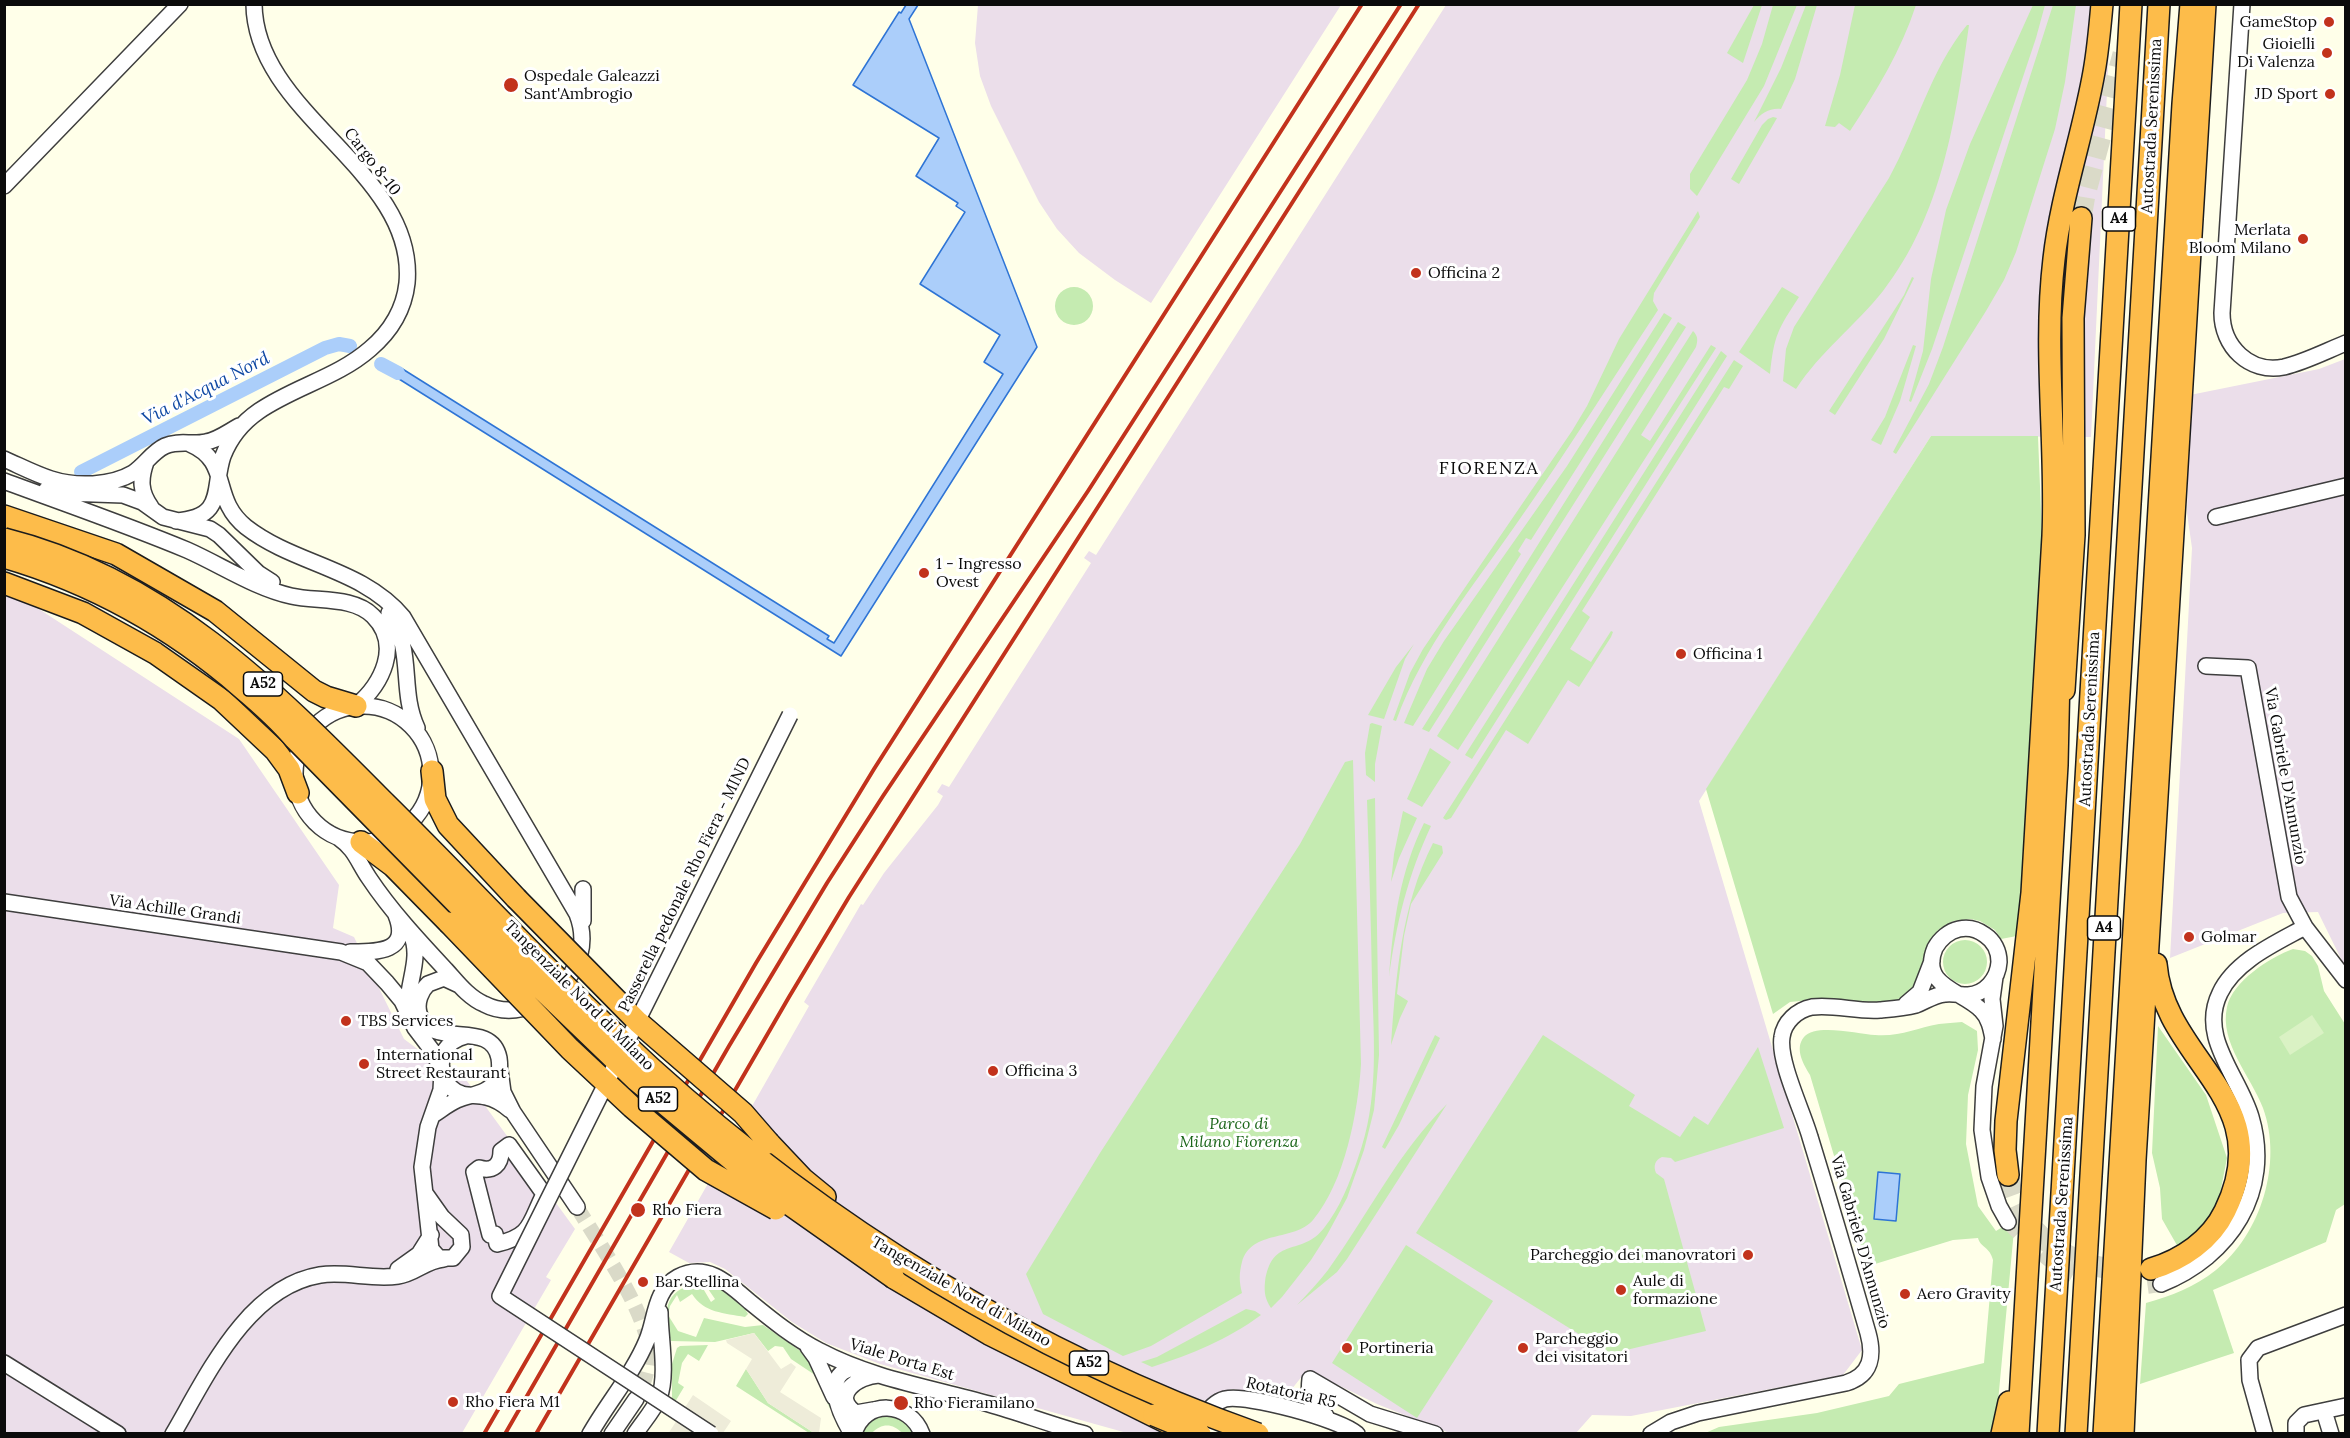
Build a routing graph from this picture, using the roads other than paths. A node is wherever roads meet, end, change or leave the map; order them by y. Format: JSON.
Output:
{"nodes":[{"id":1,"x":180,"y":4,"type":"edge"},
{"id":2,"x":254,"y":4,"type":"edge"},
{"id":3,"x":2102,"y":4,"type":"edge"},
{"id":4,"x":2131,"y":4,"type":"edge"},
{"id":5,"x":2159,"y":4,"type":"edge"},
{"id":6,"x":2186,"y":4,"type":"edge"},
{"id":7,"x":2191,"y":4,"type":"edge"},
{"id":8,"x":2205,"y":4,"type":"edge"},
{"id":9,"x":2242,"y":4,"type":"edge"},
{"id":10,"x":2183,"y":104,"type":"junction"},
{"id":11,"x":4,"y":186,"type":"edge"},
{"id":12,"x":2081,"y":218,"type":"tunnel mouth"},
{"id":13,"x":2346,"y":343,"type":"edge"},
{"id":14,"x":2051,"y":366,"type":"junction"},
{"id":15,"x":245,"y":422,"type":"junction"},
{"id":16,"x":190,"y":444,"type":"junction"},
{"id":17,"x":4,"y":459,"type":"edge"},
{"id":18,"x":147,"y":461,"type":"junction"},
{"id":19,"x":219,"y":480,"type":"junction"},
{"id":20,"x":4,"y":481,"type":"edge"},
{"id":21,"x":2346,"y":486,"type":"edge"},
{"id":22,"x":153,"y":509,"type":"junction"},
{"id":23,"x":4,"y":516,"type":"edge"},
{"id":24,"x":2216,"y":517,"type":"dead end"},
{"id":25,"x":176,"y":521,"type":"junction"},
{"id":26,"x":4,"y":539,"type":"edge"},
{"id":27,"x":4,"y":557,"type":"edge"},
{"id":28,"x":351,"y":577,"type":"junction"},
{"id":29,"x":4,"y":583,"type":"edge"},
{"id":30,"x":313,"y":600,"type":"junction"},
{"id":31,"x":2206,"y":666,"type":"dead end"},
{"id":32,"x":356,"y":706,"type":"junction"},
{"id":33,"x":790,"y":715,"type":"dead end"},
{"id":34,"x":422,"y":739,"type":"junction"},
{"id":35,"x":2056,"y":765,"type":"junction"},
{"id":36,"x":432,"y":771,"type":"junction"},
{"id":37,"x":298,"y":793,"type":"junction"},
{"id":38,"x":2157,"y":801,"type":"junction"},
{"id":39,"x":339,"y":838,"type":"junction"},
{"id":40,"x":361,"y":842,"type":"junction"},
{"id":41,"x":583,"y":889,"type":"dead end"},
{"id":42,"x":4,"y":902,"type":"edge"},
{"id":43,"x":396,"y":915,"type":"junction"},
{"id":44,"x":2305,"y":927,"type":"junction"},
{"id":45,"x":410,"y":931,"type":"junction"},
{"id":46,"x":583,"y":939,"type":"junction"},
{"id":47,"x":341,"y":952,"type":"junction"},
{"id":48,"x":1933,"y":960,"type":"junction"},
{"id":49,"x":1995,"y":977,"type":"junction"},
{"id":50,"x":2346,"y":980,"type":"edge"},
{"id":51,"x":461,"y":986,"type":"junction"},
{"id":52,"x":1958,"y":994,"type":"junction"},
{"id":53,"x":1902,"y":1008,"type":"junction"},
{"id":54,"x":409,"y":1016,"type":"junction"},
{"id":55,"x":469,"y":1036,"type":"junction"},
{"id":56,"x":1993,"y":1039,"type":"junction"},
{"id":57,"x":500,"y":1069,"type":"junction"},
{"id":58,"x":442,"y":1072,"type":"junction"},
{"id":59,"x":471,"y":1095,"type":"junction"},
{"id":60,"x":513,"y":1112,"type":"junction"},
{"id":61,"x":434,"y":1115,"type":"junction"},
{"id":62,"x":2008,"y":1175,"type":"tunnel mouth"},
{"id":63,"x":2031,"y":1190,"type":"junction"},
{"id":64,"x":425,"y":1193,"type":"junction"},
{"id":65,"x":577,"y":1207,"type":"tunnel mouth"},
{"id":66,"x":2007,"y":1222,"type":"tunnel mouth"},
{"id":67,"x":456,"y":1228,"type":"junction"},
{"id":68,"x":430,"y":1239,"type":"junction"},
{"id":69,"x":514,"y":1240,"type":"joint"},
{"id":70,"x":444,"y":1259,"type":"junction"},
{"id":71,"x":928,"y":1275,"type":"junction"},
{"id":72,"x":382,"y":1276,"type":"junction"},
{"id":73,"x":2156,"y":1276,"type":"joint"},
{"id":74,"x":894,"y":1278,"type":"junction"},
{"id":75,"x":665,"y":1290,"type":"junction"},
{"id":76,"x":2346,"y":1315,"type":"edge"},
{"id":77,"x":801,"y":1340,"type":"junction"},
{"id":78,"x":4,"y":1364,"type":"edge"},
{"id":79,"x":859,"y":1368,"type":"junction"},
{"id":80,"x":881,"y":1375,"type":"junction"},
{"id":81,"x":1310,"y":1379,"type":"junction"},
{"id":82,"x":636,"y":1399,"type":"tunnel mouth"},
{"id":83,"x":836,"y":1401,"type":"junction"},
{"id":84,"x":1271,"y":1405,"type":"junction"},
{"id":85,"x":2346,"y":1406,"type":"edge"},
{"id":86,"x":873,"y":1410,"type":"junction"},
{"id":87,"x":2324,"y":1411,"type":"junction"},
{"id":88,"x":1154,"y":1415,"type":"junction"},
{"id":89,"x":1341,"y":1424,"type":"junction"},
{"id":90,"x":118,"y":1434,"type":"edge"},
{"id":91,"x":173,"y":1434,"type":"edge"},
{"id":92,"x":590,"y":1434,"type":"edge"},
{"id":93,"x":612,"y":1434,"type":"edge"},
{"id":94,"x":635,"y":1434,"type":"edge"},
{"id":95,"x":711,"y":1434,"type":"edge"},
{"id":96,"x":853,"y":1434,"type":"edge"},
{"id":97,"x":922,"y":1434,"type":"edge"},
{"id":98,"x":1084,"y":1434,"type":"edge"},
{"id":99,"x":1186,"y":1434,"type":"edge"},
{"id":100,"x":1199,"y":1434,"type":"edge"},
{"id":101,"x":1258,"y":1434,"type":"edge"},
{"id":102,"x":1357,"y":1434,"type":"edge"},
{"id":103,"x":1435,"y":1434,"type":"edge"},
{"id":104,"x":1651,"y":1434,"type":"edge"},
{"id":105,"x":2002,"y":1434,"type":"edge"},
{"id":106,"x":2018,"y":1434,"type":"edge"},
{"id":107,"x":2048,"y":1434,"type":"edge"},
{"id":108,"x":2076,"y":1434,"type":"edge"},
{"id":109,"x":2104,"y":1434,"type":"edge"},
{"id":110,"x":2123,"y":1434,"type":"edge"},
{"id":111,"x":2265,"y":1434,"type":"edge"},
{"id":112,"x":2296,"y":1434,"type":"edge"},
{"id":113,"x":2331,"y":1434,"type":"edge"}],
"edges":[{"from":1,"to":11,"type":"street"},
{"from":2,"to":15,"type":"street","name":"Cargo 8-10"},
{"from":3,"to":14,"type":"highway"},
{"from":4,"to":107,"type":"highway","name":"Autostrada Serenissima","number":"A4"},
{"from":5,"to":108,"type":"highway","name":"Autostrada Serenissima","number":"A4"},
{"from":6,"to":10,"type":"highway"},
{"from":7,"to":10,"type":"highway"},
{"from":8,"to":38,"type":"highway"},
{"from":9,"to":13,"type":"street"},
{"from":10,"to":109,"type":"highway"},
{"from":12,"to":35,"type":"highway"},
{"from":14,"to":35,"type":"highway"},
{"from":14,"to":62,"type":"highway"},
{"from":15,"to":16,"type":"street"},
{"from":15,"to":19,"type":"street"},
{"from":16,"to":18,"type":"street"},
{"from":16,"to":19,"type":"street"},
{"from":17,"to":18,"type":"street"},
{"from":18,"to":22,"type":"street"},
{"from":19,"to":25,"type":"street"},
{"from":19,"to":28,"type":"street"},
{"from":20,"to":22,"type":"street"},
{"from":20,"to":30,"type":"street"},
{"from":21,"to":24,"type":"street"},
{"from":22,"to":25,"type":"street"},
{"from":23,"to":32,"type":"highway"},
{"from":25,"to":30,"type":"street"},
{"from":26,"to":71,"type":"highway","name":"Tangenziale Nord di Milano","number":"A52","bridge":true},
{"from":27,"to":74,"type":"highway","name":"Tangenziale Nord di Milano","number":"A52","bridge":true},
{"from":28,"to":34,"type":"street"},
{"from":28,"to":46,"type":"street"},
{"from":29,"to":37,"type":"highway"},
{"from":30,"to":32,"type":"street"},
{"from":31,"to":44,"type":"street","name":"Via Gabriele D'Annunzio"},
{"from":32,"to":34,"type":"street"},
{"from":32,"to":37,"type":"street"},
{"from":33,"to":95,"type":"street","name":"Passerella pedonale Rho Fiera - MIND","bridge":true},
{"from":34,"to":36,"type":"street"},
{"from":35,"to":63,"type":"highway"},
{"from":36,"to":40,"type":"street"},
{"from":36,"to":71,"type":"highway","bridge":true},
{"from":37,"to":39,"type":"street"},
{"from":38,"to":73,"type":"highway"},
{"from":38,"to":110,"type":"highway"},
{"from":39,"to":40,"type":"street"},
{"from":39,"to":43,"type":"street"},
{"from":40,"to":74,"type":"highway","bridge":true},
{"from":41,"to":46,"type":"street"},
{"from":42,"to":47,"type":"street","name":"Via Achille Grandi"},
{"from":43,"to":45,"type":"street"},
{"from":43,"to":47,"type":"street","name":"Via Achille Grandi"},
{"from":44,"to":50,"type":"street","name":"Via Gabriele D'Annunzio"},
{"from":44,"to":73,"type":"street"},
{"from":45,"to":51,"type":"street"},
{"from":45,"to":54,"type":"street"},
{"from":46,"to":51,"type":"street"},
{"from":47,"to":54,"type":"street","name":"Via Achille Grandi"},
{"from":48,"to":49,"type":"street"},
{"from":48,"to":52,"type":"street"},
{"from":48,"to":53,"type":"street"},
{"from":49,"to":52,"type":"street"},
{"from":49,"to":56,"type":"street"},
{"from":51,"to":55,"type":"street"},
{"from":52,"to":53,"type":"street","name":"Via Gabriele D'Annunzio"},
{"from":52,"to":56,"type":"street"},
{"from":53,"to":104,"type":"street","name":"Via Gabriele D'Annunzio"},
{"from":54,"to":58,"type":"street","name":"Via Achille Grandi"},
{"from":55,"to":57,"type":"street"},
{"from":55,"to":58,"type":"street"},
{"from":56,"to":66,"type":"street"},
{"from":57,"to":59,"type":"street"},
{"from":57,"to":60,"type":"street"},
{"from":58,"to":59,"type":"street"},
{"from":58,"to":61,"type":"street"},
{"from":59,"to":60,"type":"street"},
{"from":59,"to":61,"type":"street"},
{"from":60,"to":65,"type":"street"},
{"from":61,"to":64,"type":"street"},
{"from":63,"to":105,"type":"highway"},
{"from":63,"to":106,"type":"highway"},
{"from":64,"to":67,"type":"street"},
{"from":64,"to":68,"type":"street"},
{"from":67,"to":68,"type":"street"},
{"from":67,"to":70,"type":"street"},
{"from":68,"to":70,"type":"street"},
{"from":68,"to":72,"type":"street"},
{"from":69,"to":69,"type":"street"},
{"from":70,"to":72,"type":"street"},
{"from":71,"to":101,"type":"highway","name":"Tangenziale Nord di Milano","number":"A52","bridge":true},
{"from":72,"to":91,"type":"street"},
{"from":74,"to":88,"type":"highway","name":"Tangenziale Nord di Milano","number":"A52"},
{"from":75,"to":77,"type":"street","name":"Viale Porta Est"},
{"from":75,"to":92,"type":"street"},
{"from":75,"to":94,"type":"street"},
{"from":76,"to":111,"type":"street"},
{"from":77,"to":79,"type":"street","name":"Viale Porta Est"},
{"from":77,"to":83,"type":"street"},
{"from":78,"to":90,"type":"street"},
{"from":79,"to":80,"type":"street","name":"Viale Porta Est"},
{"from":79,"to":83,"type":"street"},
{"from":80,"to":86,"type":"street"},
{"from":80,"to":98,"type":"street","name":"Viale Porta Est"},
{"from":81,"to":84,"type":"street"},
{"from":81,"to":89,"type":"street"},
{"from":81,"to":103,"type":"street"},
{"from":82,"to":93,"type":"street"},
{"from":83,"to":96,"type":"street"},
{"from":84,"to":89,"type":"street","name":"Rotatoria R5"},
{"from":84,"to":100,"type":"street","name":"Rotatoria R5"},
{"from":85,"to":87,"type":"street"},
{"from":86,"to":96,"type":"street"},
{"from":86,"to":97,"type":"street"},
{"from":87,"to":112,"type":"street"},
{"from":87,"to":113,"type":"street"},
{"from":88,"to":99,"type":"highway","bridge":true},
{"from":88,"to":100,"type":"highway","name":"Tangenziale Nord di Milano","number":"A52","bridge":true},
{"from":89,"to":102,"type":"street","name":"Rotatoria R5"}]}
